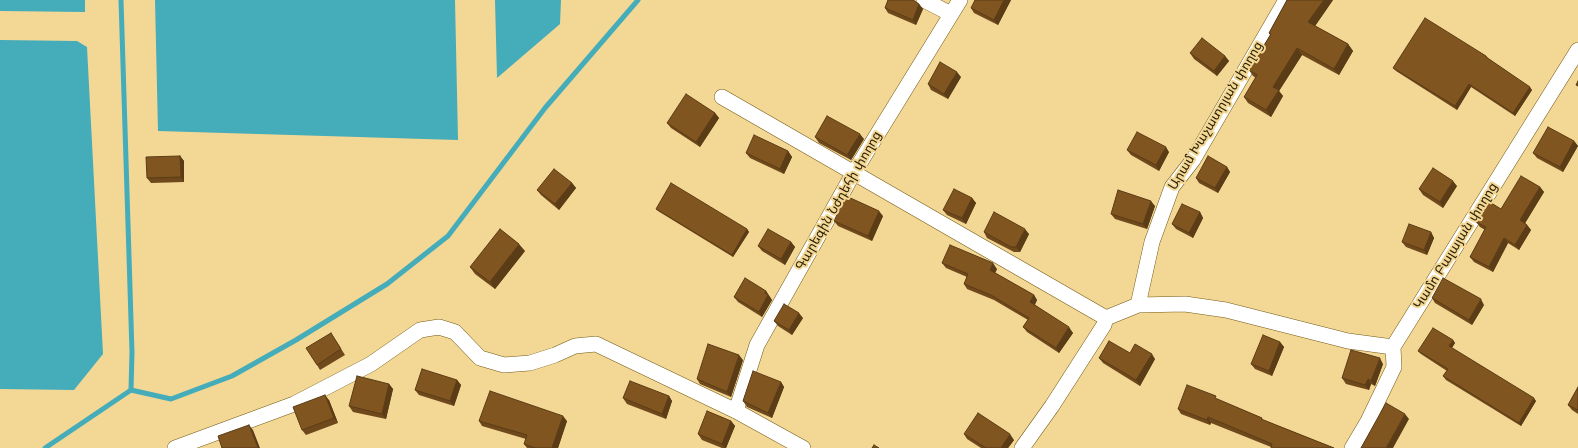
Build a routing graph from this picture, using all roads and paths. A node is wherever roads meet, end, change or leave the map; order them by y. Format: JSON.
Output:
{"nodes":[{"id":1,"x":924,"y":0,"type":"edge"},
{"id":2,"x":960,"y":0,"type":"edge"},
{"id":3,"x":1286,"y":0,"type":"edge"},
{"id":4,"x":951,"y":14,"type":"junction"},
{"id":5,"x":1578,"y":50,"type":"edge"},
{"id":6,"x":722,"y":97,"type":"dead end"},
{"id":7,"x":853,"y":174,"type":"junction"},
{"id":8,"x":1138,"y":305,"type":"junction"},
{"id":9,"x":1106,"y":318,"type":"junction"},
{"id":10,"x":1393,"y":347,"type":"junction"},
{"id":11,"x":736,"y":411,"type":"junction"},
{"id":12,"x":175,"y":448,"type":"edge"},
{"id":13,"x":803,"y":448,"type":"edge"},
{"id":14,"x":1022,"y":448,"type":"edge"},
{"id":15,"x":1352,"y":448,"type":"edge"}],
"edges":[{"from":1,"to":4,"type":"street"},
{"from":2,"to":4,"type":"street","name":"Գարեգին Նժդեհի փողոց"},
{"from":3,"to":8,"type":"street","name":"Արամ Խաչատրյան փողոց"},
{"from":4,"to":7,"type":"street","name":"Գարեգին Նժդեհի փողոց"},
{"from":5,"to":10,"type":"street","name":"Կամո Բալայան փողոց"},
{"from":6,"to":7,"type":"street"},
{"from":7,"to":9,"type":"street"},
{"from":7,"to":11,"type":"street","name":"Գարեգին Նժդեհի փողոց"},
{"from":8,"to":9,"type":"street"},
{"from":8,"to":10,"type":"street"},
{"from":9,"to":14,"type":"street"},
{"from":10,"to":15,"type":"street"},
{"from":11,"to":12,"type":"street"},
{"from":11,"to":13,"type":"street"}]}
